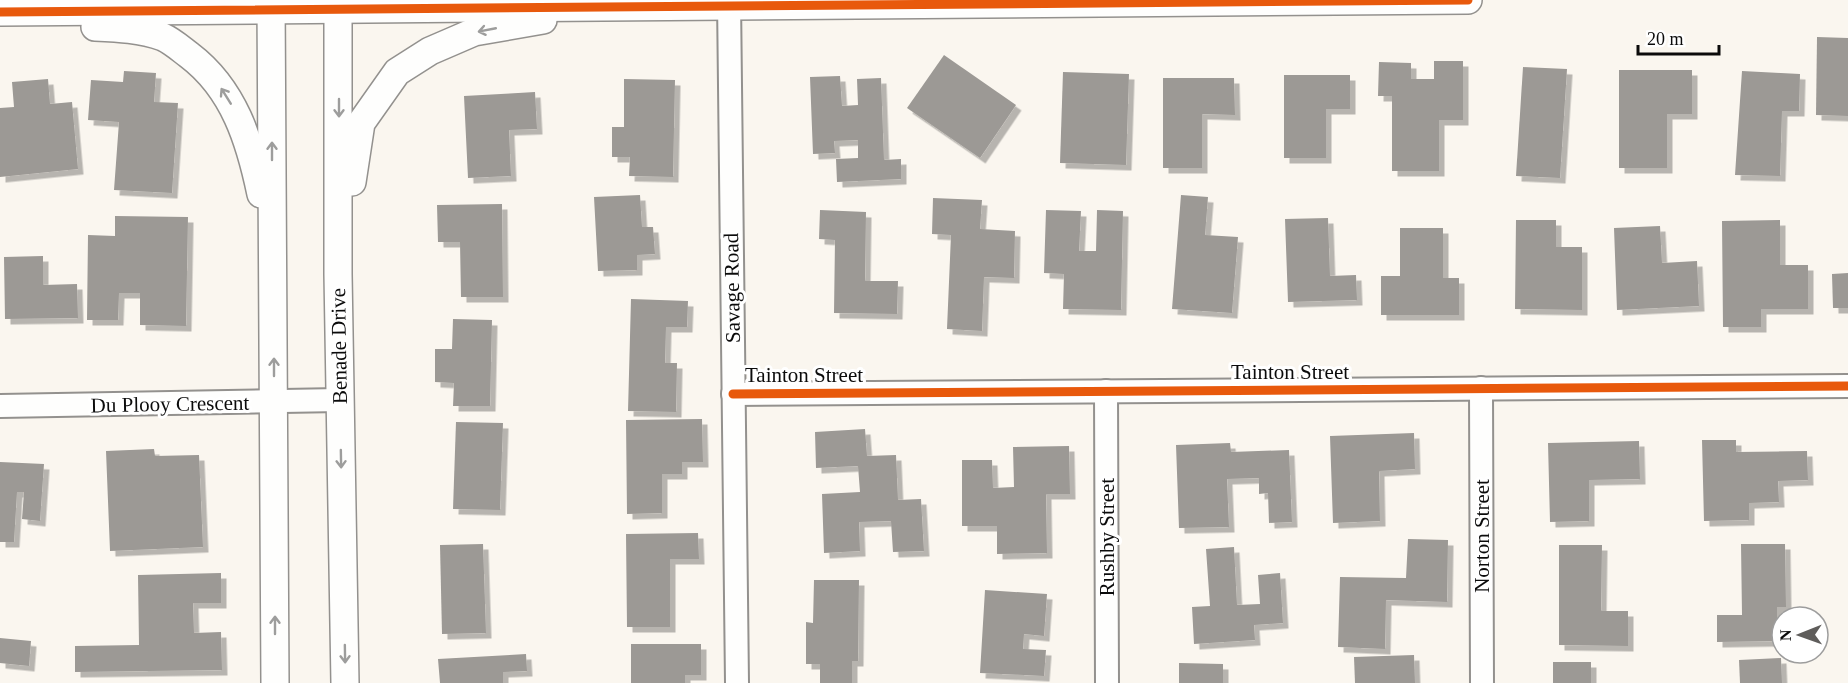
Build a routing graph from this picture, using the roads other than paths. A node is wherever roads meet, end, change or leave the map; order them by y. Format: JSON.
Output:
{"nodes":[{"id":1,"x":137,"y":0,"type":"edge"},
{"id":2,"x":1468,"y":0,"type":"edge"},
{"id":3,"x":729,"y":2,"type":"edge"},
{"id":4,"x":1046,"y":2,"type":"edge"},
{"id":5,"x":338,"y":4,"type":"edge"},
{"id":6,"x":494,"y":4,"type":"edge"},
{"id":7,"x":271,"y":5,"type":"edge"},
{"id":8,"x":627,"y":7,"type":"junction"},
{"id":9,"x":202,"y":10,"type":"junction"},
{"id":10,"x":0,"y":13,"type":"edge"},
{"id":11,"x":273,"y":251,"type":"junction"},
{"id":12,"x":338,"y":274,"type":"junction"},
{"id":13,"x":1848,"y":386,"type":"edge"},
{"id":14,"x":1481,"y":388,"type":"junction"},
{"id":15,"x":1106,"y":391,"type":"junction"},
{"id":16,"x":733,"y":394,"type":"junction"},
{"id":17,"x":340,"y":400,"type":"junction"},
{"id":18,"x":274,"y":403,"type":"junction"},
{"id":19,"x":0,"y":406,"type":"edge"},
{"id":20,"x":275,"y":683,"type":"edge"},
{"id":21,"x":345,"y":683,"type":"edge"},
{"id":22,"x":737,"y":683,"type":"edge"},
{"id":23,"x":1107,"y":683,"type":"edge"},
{"id":24,"x":1482,"y":683,"type":"edge"}],
"edges":[{"from":1,"to":9,"type":"street"},
{"from":2,"to":4,"type":"street"},
{"from":3,"to":4,"type":"street"},
{"from":3,"to":8,"type":"street"},
{"from":3,"to":16,"type":"street","name":"Savage Road"},
{"from":5,"to":6,"type":"street"},
{"from":5,"to":7,"type":"street"},
{"from":5,"to":12,"type":"street","name":"Benade Drive","one_way":true},
{"from":6,"to":8,"type":"street"},
{"from":7,"to":9,"type":"street"},
{"from":11,"to":7,"type":"street","one_way":true},
{"from":8,"to":12,"type":"street","one_way":true},
{"from":9,"to":10,"type":"street"},
{"from":11,"to":10,"type":"street","one_way":true},
{"from":18,"to":11,"type":"street","one_way":true},
{"from":12,"to":17,"type":"street","name":"Benade Drive"},
{"from":13,"to":14,"type":"street","name":"Tainton Street"},
{"from":14,"to":15,"type":"street","name":"Tainton Street"},
{"from":14,"to":24,"type":"street","name":"Norton Street"},
{"from":15,"to":16,"type":"street","name":"Tainton Street"},
{"from":15,"to":23,"type":"street","name":"Rushby Street"},
{"from":16,"to":22,"type":"street","name":"Savage Road"},
{"from":17,"to":18,"type":"street","name":"Du Plooy Crescent"},
{"from":17,"to":21,"type":"street","name":"Benade Drive","one_way":true},
{"from":18,"to":19,"type":"street","name":"Du Plooy Crescent"},
{"from":20,"to":18,"type":"street","one_way":true}]}
